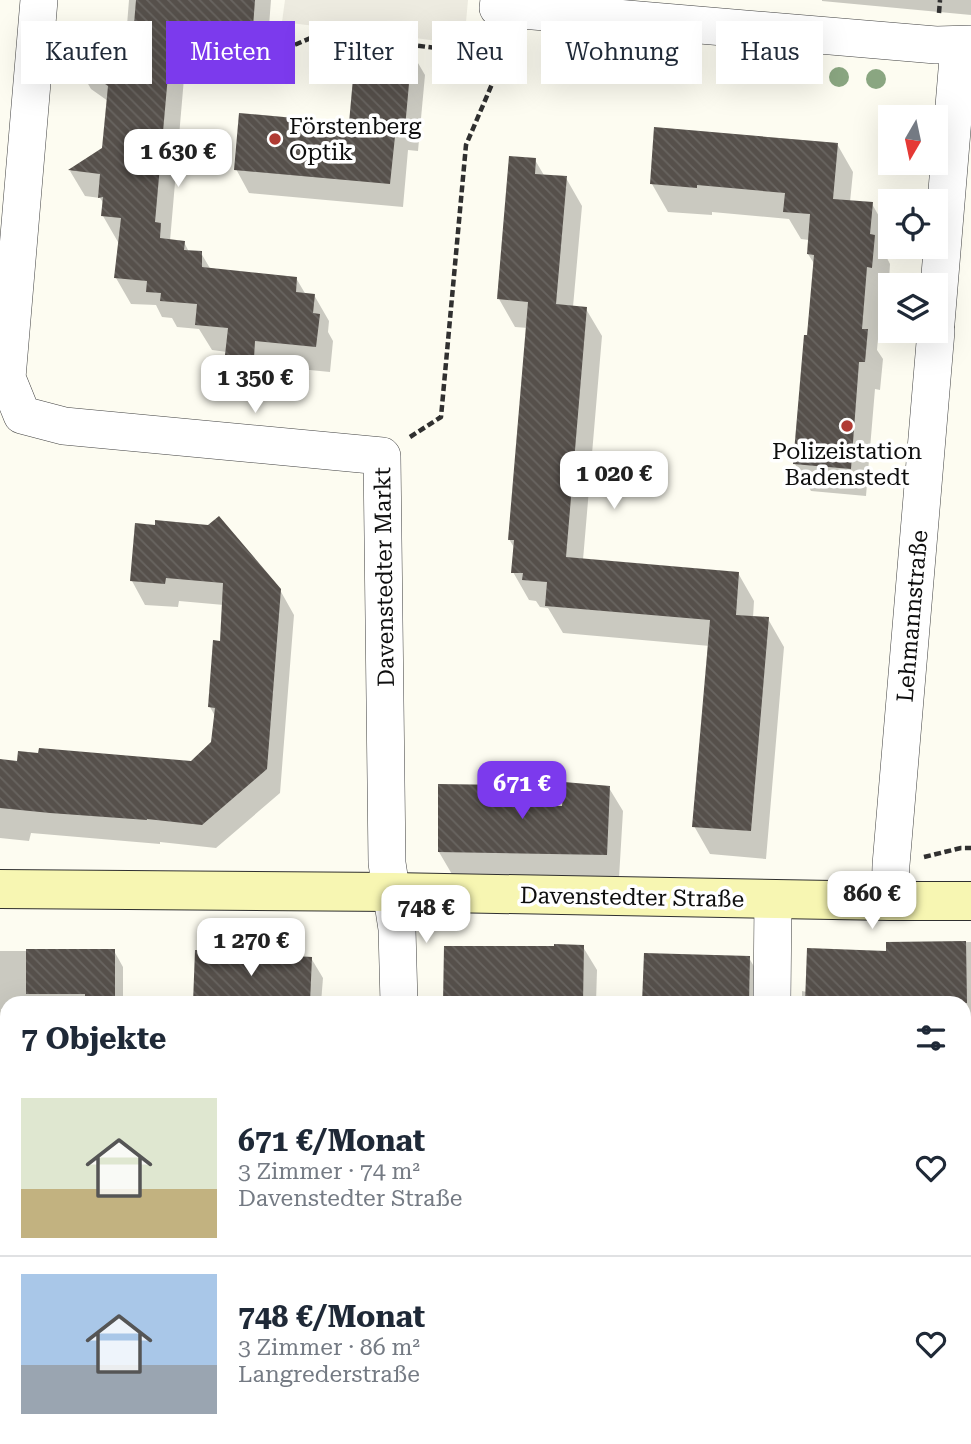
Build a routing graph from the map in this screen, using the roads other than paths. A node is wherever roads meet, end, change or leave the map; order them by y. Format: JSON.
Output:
{"nodes":[{"id":1,"x":39,"y":0,"type":"edge"},
{"id":2,"x":512,"y":5,"type":"edge"},
{"id":3,"x":965,"y":45,"type":"edge"},
{"id":4,"x":941,"y":273,"type":"edge"},
{"id":5,"x":935,"y":343,"type":"edge"},
{"id":6,"x":0,"y":889,"type":"edge"},
{"id":7,"x":391,"y":892,"type":"junction"},
{"id":8,"x":773,"y":899,"type":"junction"},
{"id":9,"x":890,"y":901,"type":"junction"},
{"id":10,"x":971,"y":901,"type":"edge"},
{"id":11,"x":399,"y":996,"type":"edge"},
{"id":12,"x":772,"y":996,"type":"edge"}],
"edges":[{"from":1,"to":7,"type":"street","name":"Davenstedter Markt"},
{"from":2,"to":3,"type":"street"},
{"from":3,"to":4,"type":"street"},
{"from":5,"to":9,"type":"street","name":"Lehmannstraße"},
{"from":6,"to":7,"type":"street","name":"Davenstedter Straße"},
{"from":7,"to":8,"type":"street","name":"Davenstedter Straße"},
{"from":7,"to":11,"type":"street","name":"Davenstedter Markt"},
{"from":8,"to":9,"type":"street","name":"Davenstedter Straße"},
{"from":8,"to":12,"type":"street"},
{"from":9,"to":10,"type":"street","name":"Davenstedter Straße"}]}
